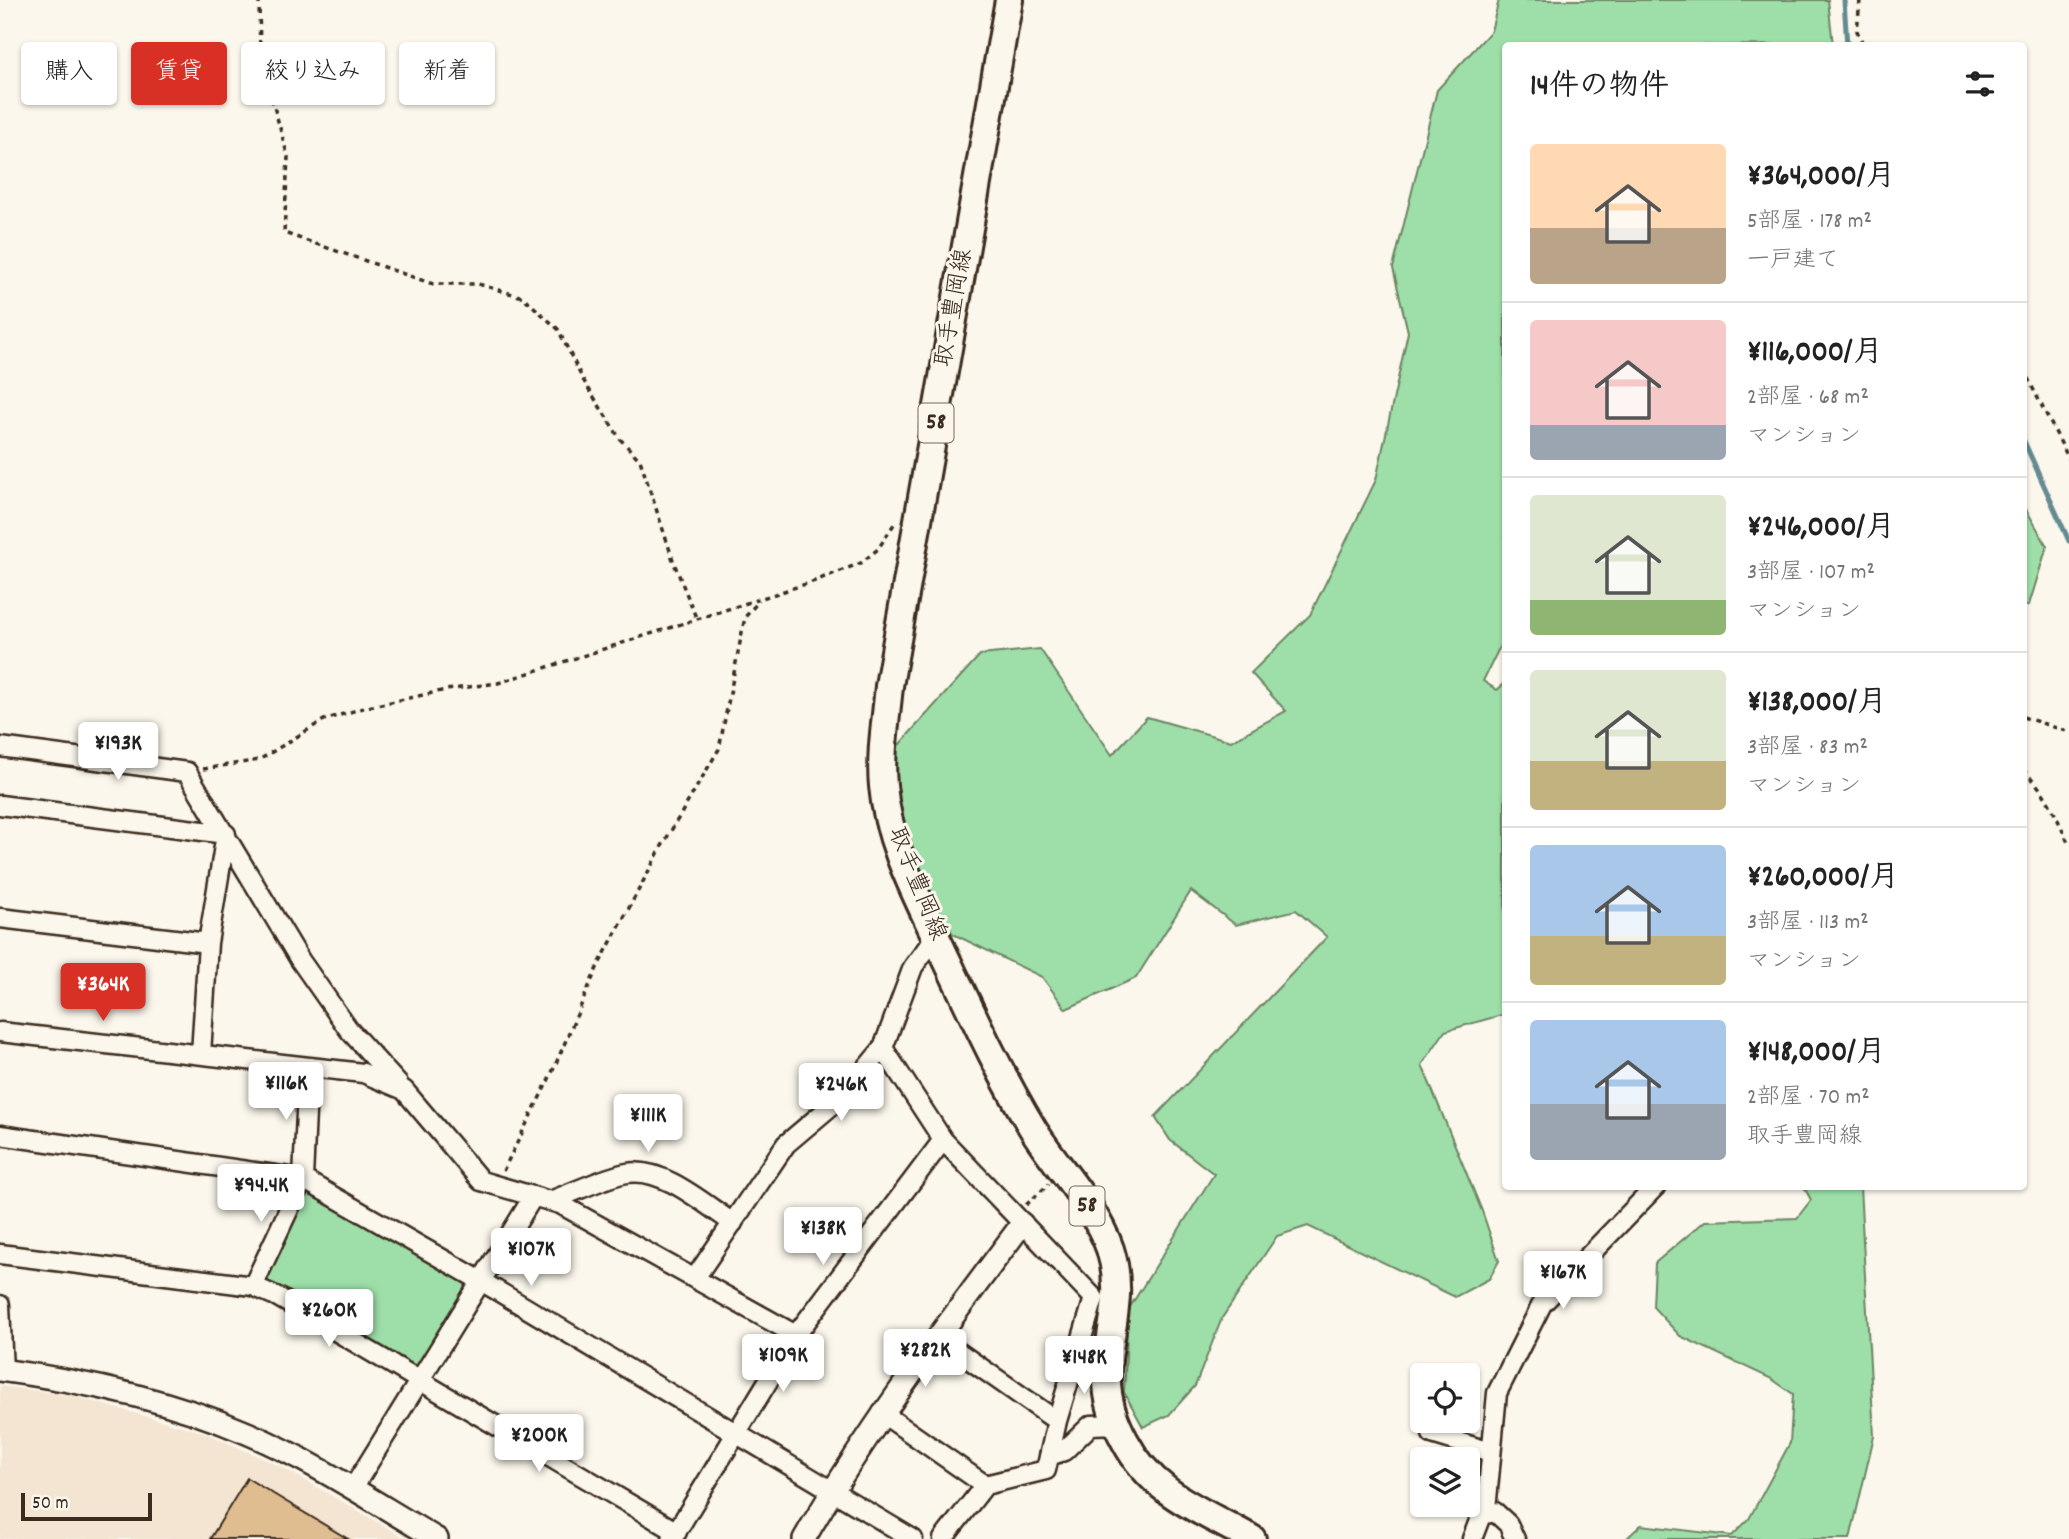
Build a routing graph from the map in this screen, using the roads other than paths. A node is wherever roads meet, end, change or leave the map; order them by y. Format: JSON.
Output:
{"nodes":[{"id":1,"x":1009,"y":0,"type":"edge"},
{"id":2,"x":0,"y":747,"type":"edge"},
{"id":3,"x":0,"y":805,"type":"edge"},
{"id":4,"x":226,"y":834,"type":"junction"},
{"id":5,"x":0,"y":918,"type":"edge"},
{"id":6,"x":936,"y":936,"type":"junction"},
{"id":7,"x":208,"y":943,"type":"junction"},
{"id":8,"x":0,"y":1032,"type":"edge"},
{"id":9,"x":883,"y":1048,"type":"junction"},
{"id":10,"x":201,"y":1054,"type":"junction"},
{"id":11,"x":308,"y":1067,"type":"junction"},
{"id":12,"x":404,"y":1090,"type":"junction"},
{"id":13,"x":0,"y":1135,"type":"edge"},
{"id":14,"x":943,"y":1140,"type":"junction"},
{"id":15,"x":303,"y":1179,"type":"junction"},
{"id":16,"x":1652,"y":1190,"type":"edge"},
{"id":17,"x":541,"y":1199,"type":"junction"},
{"id":18,"x":1018,"y":1220,"type":"junction"},
{"id":19,"x":733,"y":1223,"type":"junction"},
{"id":20,"x":0,"y":1254,"type":"edge"},
{"id":21,"x":695,"y":1278,"type":"junction"},
{"id":22,"x":481,"y":1281,"type":"junction"},
{"id":23,"x":253,"y":1286,"type":"junction"},
{"id":24,"x":0,"y":1305,"type":"edge"},
{"id":25,"x":796,"y":1335,"type":"junction"},
{"id":26,"x":937,"y":1337,"type":"junction"},
{"id":27,"x":2,"y":1371,"type":"edge"},
{"id":28,"x":420,"y":1382,"type":"junction"},
{"id":29,"x":882,"y":1413,"type":"junction"},
{"id":30,"x":1057,"y":1420,"type":"junction"},
{"id":31,"x":1116,"y":1424,"type":"junction"},
{"id":32,"x":737,"y":1433,"type":"junction"},
{"id":33,"x":1432,"y":1434,"type":"dead end"},
{"id":34,"x":1491,"y":1452,"type":"junction"},
{"id":35,"x":1049,"y":1456,"type":"junction"},
{"id":36,"x":985,"y":1485,"type":"junction"},
{"id":37,"x":353,"y":1488,"type":"junction"},
{"id":38,"x":832,"y":1490,"type":"junction"},
{"id":39,"x":1481,"y":1515,"type":"junction"},
{"id":40,"x":674,"y":1535,"type":"edge"},
{"id":41,"x":437,"y":1539,"type":"edge"},
{"id":42,"x":804,"y":1539,"type":"edge"},
{"id":43,"x":913,"y":1539,"type":"edge"},
{"id":44,"x":943,"y":1539,"type":"edge"},
{"id":45,"x":1252,"y":1539,"type":"edge"},
{"id":46,"x":1472,"y":1539,"type":"edge"},
{"id":47,"x":1515,"y":1539,"type":"edge"}],
"edges":[{"from":1,"to":6,"type":"main road","name":"取手豊岡線","number":"58"},
{"from":2,"to":4,"type":"street"},
{"from":3,"to":4,"type":"street"},
{"from":4,"to":7,"type":"street"},
{"from":4,"to":12,"type":"street"},
{"from":5,"to":7,"type":"street"},
{"from":6,"to":9,"type":"street"},
{"from":6,"to":31,"type":"main road","name":"取手豊岡線","number":"58"},
{"from":7,"to":10,"type":"street"},
{"from":8,"to":10,"type":"street"},
{"from":9,"to":14,"type":"street"},
{"from":9,"to":19,"type":"street"},
{"from":10,"to":11,"type":"street"},
{"from":11,"to":12,"type":"street"},
{"from":11,"to":15,"type":"street"},
{"from":12,"to":17,"type":"street"},
{"from":13,"to":15,"type":"street"},
{"from":14,"to":18,"type":"street"},
{"from":14,"to":25,"type":"street"},
{"from":15,"to":22,"type":"street"},
{"from":15,"to":23,"type":"street"},
{"from":16,"to":34,"type":"street"},
{"from":17,"to":19,"type":"street"},
{"from":17,"to":21,"type":"street"},
{"from":17,"to":22,"type":"street"},
{"from":18,"to":26,"type":"street"},
{"from":18,"to":30,"type":"street"},
{"from":19,"to":21,"type":"street"},
{"from":20,"to":23,"type":"street"},
{"from":21,"to":25,"type":"street"},
{"from":22,"to":28,"type":"street"},
{"from":22,"to":32,"type":"street"},
{"from":23,"to":28,"type":"street"},
{"from":24,"to":27,"type":"street"},
{"from":25,"to":32,"type":"street"},
{"from":26,"to":29,"type":"street"},
{"from":26,"to":30,"type":"street"},
{"from":27,"to":37,"type":"street"},
{"from":28,"to":37,"type":"street"},
{"from":28,"to":40,"type":"street"},
{"from":29,"to":36,"type":"street"},
{"from":29,"to":38,"type":"street"},
{"from":30,"to":35,"type":"street"},
{"from":31,"to":35,"type":"street"},
{"from":31,"to":45,"type":"main road","name":"取手豊岡線","number":"58"},
{"from":32,"to":38,"type":"street"},
{"from":32,"to":40,"type":"street"},
{"from":33,"to":34,"type":"street"},
{"from":34,"to":39,"type":"street"},
{"from":35,"to":36,"type":"street"},
{"from":36,"to":44,"type":"street"},
{"from":37,"to":41,"type":"street"},
{"from":38,"to":42,"type":"street"},
{"from":38,"to":43,"type":"street"},
{"from":39,"to":46,"type":"street"},
{"from":39,"to":47,"type":"street"}]}
